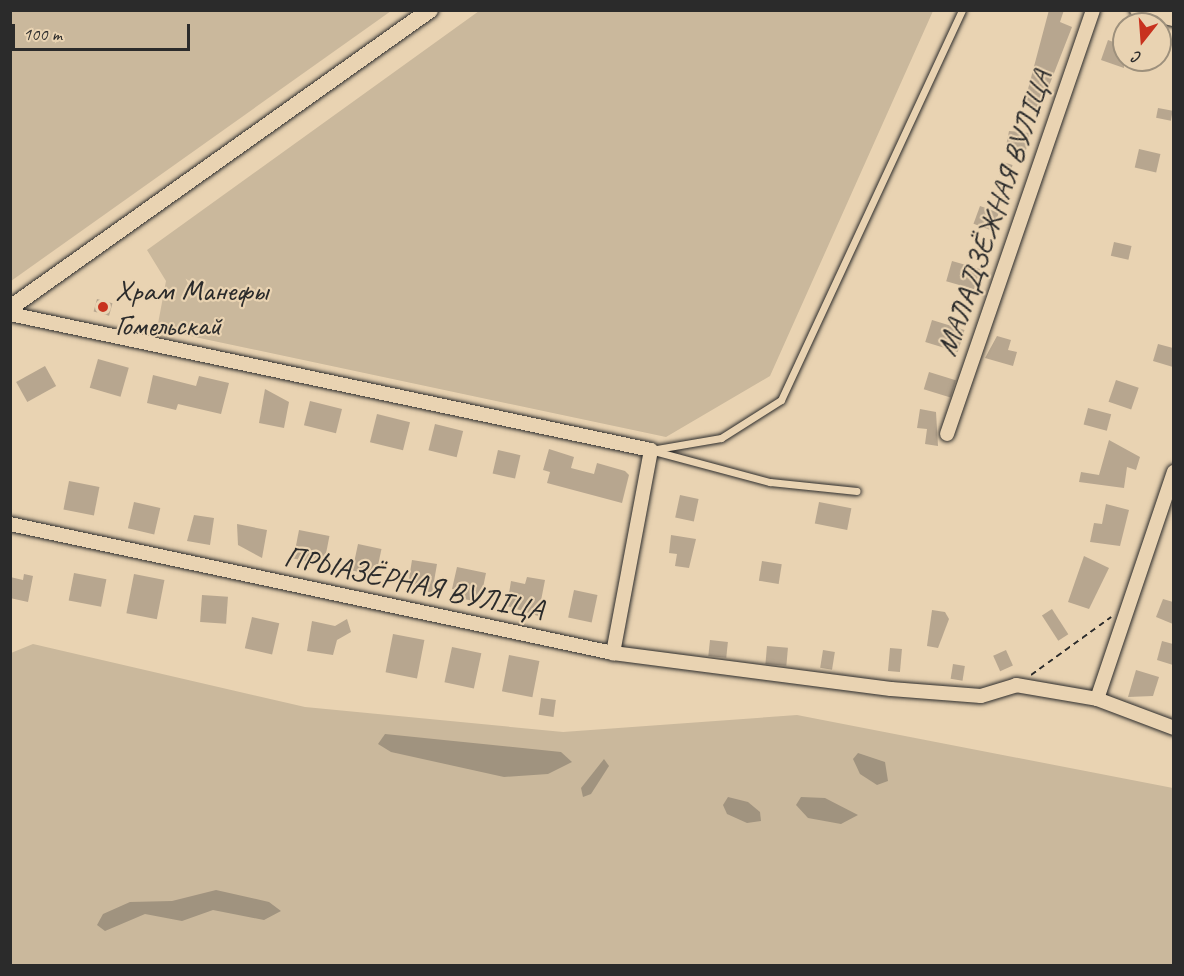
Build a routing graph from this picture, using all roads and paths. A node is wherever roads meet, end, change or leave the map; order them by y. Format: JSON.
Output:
{"nodes":[{"id":1,"x":430,"y":10,"type":"edge"},
{"id":2,"x":962,"y":10,"type":"edge"},
{"id":3,"x":1093,"y":10,"type":"edge"},
{"id":4,"x":1137,"y":10,"type":"edge"},
{"id":5,"x":1173,"y":19,"type":"edge"},
{"id":6,"x":10,"y":308,"type":"edge"},
{"id":7,"x":10,"y":314,"type":"edge"},
{"id":8,"x":947,"y":434,"type":"dead end"},
{"id":9,"x":651,"y":450,"type":"junction"},
{"id":10,"x":1173,"y":472,"type":"edge"},
{"id":11,"x":857,"y":491,"type":"dead end"},
{"id":12,"x":10,"y":524,"type":"edge"},
{"id":13,"x":1128,"y":605,"type":"junction"},
{"id":14,"x":613,"y":653,"type":"junction"},
{"id":15,"x":1016,"y":685,"type":"junction"},
{"id":16,"x":1097,"y":699,"type":"junction"},
{"id":17,"x":1173,"y":728,"type":"edge"}],
"edges":[{"from":1,"to":6,"type":"street"},
{"from":2,"to":9,"type":"lane"},
{"from":3,"to":8,"type":"street","name":"МАЛАДЗЁЖНАЯ ВУЛІЦА"},
{"from":4,"to":5,"type":"street"},
{"from":7,"to":9,"type":"street"},
{"from":9,"to":11,"type":"lane"},
{"from":9,"to":14,"type":"street"},
{"from":10,"to":13,"type":"street"},
{"from":12,"to":14,"type":"street","name":"ПРЫАЗЁРНАЯ ВУЛІЦА"},
{"from":13,"to":15,"type":"path"},
{"from":13,"to":16,"type":"street"},
{"from":14,"to":15,"type":"street","name":"ПРЫАЗЁРНАЯ ВУЛІЦА"},
{"from":15,"to":16,"type":"street"},
{"from":16,"to":17,"type":"street"}]}
